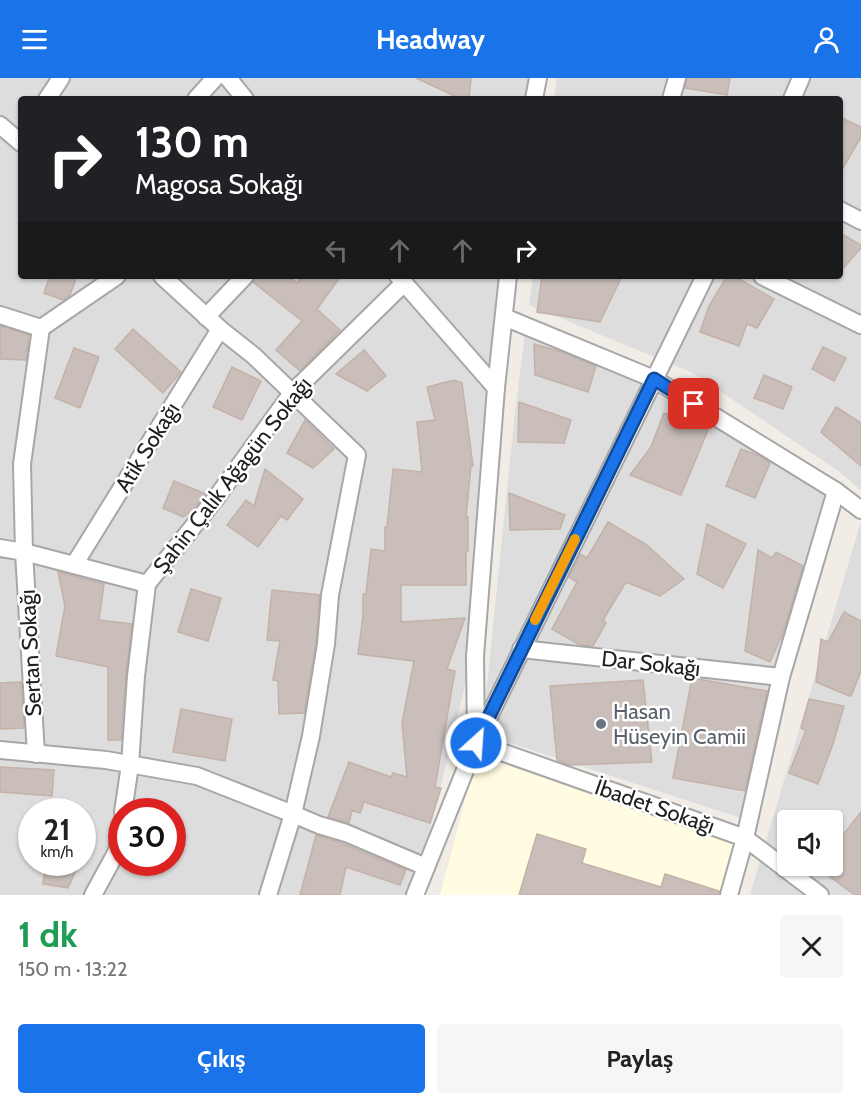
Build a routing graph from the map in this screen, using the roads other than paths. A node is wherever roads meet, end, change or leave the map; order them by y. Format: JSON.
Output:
{"nodes":[{"id":1,"x":61,"y":78,"type":"edge"},
{"id":2,"x":214,"y":78,"type":"edge"},
{"id":3,"x":228,"y":78,"type":"edge"},
{"id":4,"x":677,"y":78,"type":"edge"},
{"id":5,"x":801,"y":78,"type":"edge"},
{"id":6,"x":49,"y":96,"type":"edge"},
{"id":7,"x":199,"y":96,"type":"edge"},
{"id":8,"x":243,"y":96,"type":"edge"},
{"id":9,"x":672,"y":96,"type":"edge"},
{"id":10,"x":793,"y":96,"type":"edge"},
{"id":11,"x":0,"y":126,"type":"edge"},
{"id":12,"x":18,"y":139,"type":"edge"},
{"id":13,"x":843,"y":212,"type":"edge"},
{"id":14,"x":861,"y":221,"type":"edge"},
{"id":15,"x":113,"y":279,"type":"edge"},
{"id":16,"x":165,"y":279,"type":"edge"},
{"id":17,"x":242,"y":279,"type":"edge"},
{"id":18,"x":508,"y":279,"type":"edge"},
{"id":19,"x":704,"y":279,"type":"edge"},
{"id":20,"x":768,"y":279,"type":"edge"},
{"id":21,"x":401,"y":280,"type":"edge"},
{"id":22,"x":0,"y":315,"type":"edge"},
{"id":23,"x":206,"y":317,"type":"junction"},
{"id":24,"x":504,"y":317,"type":"junction"},
{"id":25,"x":861,"y":325,"type":"edge"},
{"id":26,"x":41,"y":328,"type":"junction"},
{"id":27,"x":220,"y":329,"type":"junction"},
{"id":28,"x":654,"y":379,"type":"junction"},
{"id":29,"x":496,"y":388,"type":"junction"},
{"id":30,"x":292,"y":393,"type":"junction"},
{"id":31,"x":836,"y":491,"type":"junction"},
{"id":32,"x":861,"y":510,"type":"edge"},
{"id":33,"x":0,"y":548,"type":"edge"},
{"id":34,"x":24,"y":552,"type":"junction"},
{"id":35,"x":74,"y":565,"type":"junction"},
{"id":36,"x":147,"y":584,"type":"junction"},
{"id":37,"x":521,"y":649,"type":"junction"},
{"id":38,"x":781,"y":677,"type":"junction"},
{"id":39,"x":476,"y":743,"type":"junction"},
{"id":40,"x":0,"y":750,"type":"edge"},
{"id":41,"x":36,"y":754,"type":"junction"},
{"id":42,"x":130,"y":765,"type":"junction"},
{"id":43,"x":125,"y":798,"type":"edge"},
{"id":44,"x":293,"y":814,"type":"junction"},
{"id":45,"x":745,"y":838,"type":"junction"},
{"id":46,"x":426,"y":867,"type":"junction"},
{"id":47,"x":108,"y":868,"type":"edge"},
{"id":48,"x":93,"y":895,"type":"edge"},
{"id":49,"x":268,"y":895,"type":"edge"},
{"id":50,"x":415,"y":895,"type":"edge"},
{"id":51,"x":729,"y":895,"type":"edge"},
{"id":52,"x":820,"y":895,"type":"edge"}],
"edges":[{"from":1,"to":6,"type":"street"},
{"from":2,"to":7,"type":"street"},
{"from":3,"to":8,"type":"street"},
{"from":4,"to":9,"type":"street"},
{"from":5,"to":10,"type":"street"},
{"from":11,"to":12,"type":"street"},
{"from":13,"to":14,"type":"street"},
{"from":15,"to":26,"type":"street"},
{"from":16,"to":23,"type":"street"},
{"from":17,"to":23,"type":"street"},
{"from":18,"to":24,"type":"street"},
{"from":19,"to":28,"type":"street"},
{"from":20,"to":25,"type":"street"},
{"from":21,"to":29,"type":"street"},
{"from":21,"to":30,"type":"street","name":"Şahin Çalık Ağagün Sokağı"},
{"from":22,"to":26,"type":"street"},
{"from":23,"to":27,"type":"street"},
{"from":24,"to":28,"type":"street"},
{"from":24,"to":29,"type":"street"},
{"from":26,"to":34,"type":"street","name":"Sertan Sokağı"},
{"from":27,"to":30,"type":"street"},
{"from":27,"to":35,"type":"street","name":"Atik Sokağı"},
{"from":28,"to":31,"type":"street"},
{"from":28,"to":37,"type":"street"},
{"from":29,"to":39,"type":"street"},
{"from":30,"to":36,"type":"street","name":"Şahin Çalık Ağagün Sokağı"},
{"from":30,"to":44,"type":"street"},
{"from":31,"to":32,"type":"street"},
{"from":31,"to":38,"type":"street"},
{"from":33,"to":34,"type":"street"},
{"from":34,"to":35,"type":"street"},
{"from":34,"to":41,"type":"street","name":"Sertan Sokağı"},
{"from":35,"to":36,"type":"street"},
{"from":36,"to":42,"type":"street","name":"Şahin Çalık Ağagün Sokağı"},
{"from":37,"to":38,"type":"street","name":"Dar Sokağı"},
{"from":37,"to":39,"type":"street"},
{"from":38,"to":45,"type":"street"},
{"from":39,"to":45,"type":"street","name":"İbadet Sokağı"},
{"from":39,"to":46,"type":"street"},
{"from":40,"to":41,"type":"street"},
{"from":41,"to":42,"type":"street"},
{"from":42,"to":43,"type":"street","name":"Şahin Çalık Ağagün Sokağı"},
{"from":42,"to":44,"type":"street"},
{"from":44,"to":46,"type":"street"},
{"from":44,"to":49,"type":"street"},
{"from":45,"to":51,"type":"street"},
{"from":45,"to":52,"type":"street","name":"İbadet Sokağı"},
{"from":46,"to":50,"type":"street"},
{"from":47,"to":48,"type":"street"}]}
